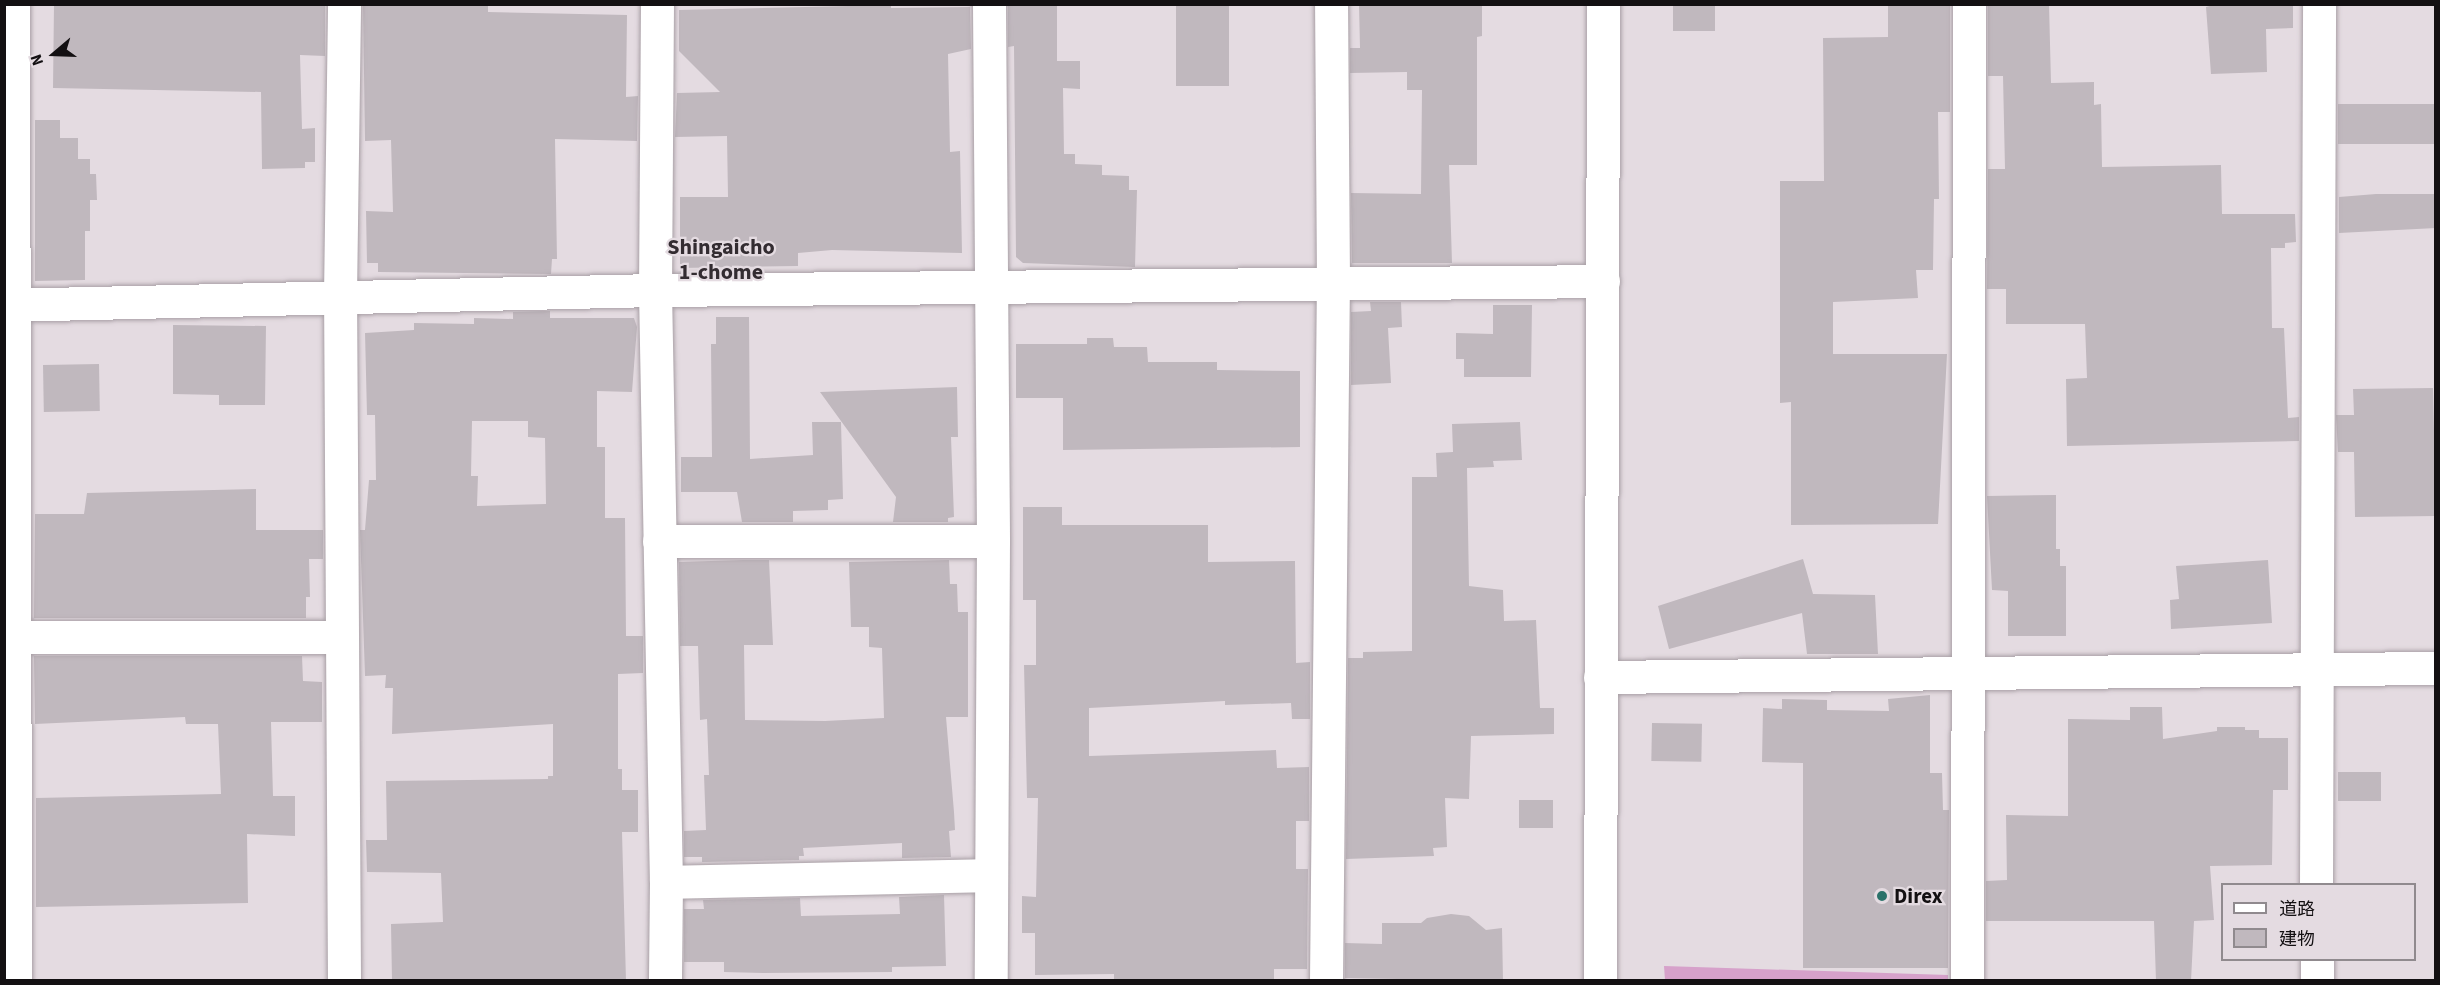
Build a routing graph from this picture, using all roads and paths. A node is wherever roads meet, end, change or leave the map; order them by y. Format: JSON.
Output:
{"nodes":[{"id":1,"x":13,"y":4,"type":"edge"},
{"id":2,"x":344,"y":4,"type":"edge"},
{"id":3,"x":657,"y":4,"type":"edge"},
{"id":4,"x":989,"y":4,"type":"edge"},
{"id":5,"x":1331,"y":4,"type":"edge"},
{"id":6,"x":1603,"y":4,"type":"edge"},
{"id":7,"x":1969,"y":4,"type":"edge"},
{"id":8,"x":2319,"y":4,"type":"edge"},
{"id":9,"x":1333,"y":281,"type":"junction"},
{"id":10,"x":1603,"y":281,"type":"junction"},
{"id":11,"x":992,"y":287,"type":"junction"},
{"id":12,"x":655,"y":290,"type":"junction"},
{"id":13,"x":340,"y":295,"type":"junction"},
{"id":14,"x":10,"y":305,"type":"edge"},
{"id":15,"x":659,"y":541,"type":"junction"},
{"id":16,"x":993,"y":541,"type":"junction"},
{"id":17,"x":13,"y":637,"type":"junction"},
{"id":18,"x":342,"y":637,"type":"junction"},
{"id":19,"x":2436,"y":668,"type":"edge"},
{"id":20,"x":2315,"y":669,"type":"junction"},
{"id":21,"x":1968,"y":674,"type":"junction"},
{"id":22,"x":1600,"y":677,"type":"junction"},
{"id":23,"x":991,"y":874,"type":"junction"},
{"id":24,"x":666,"y":882,"type":"junction"},
{"id":25,"x":2316,"y":883,"type":"edge"},
{"id":26,"x":2317,"y":961,"type":"edge"},
{"id":27,"x":15,"y":981,"type":"edge"},
{"id":28,"x":344,"y":981,"type":"edge"},
{"id":29,"x":665,"y":981,"type":"edge"},
{"id":30,"x":991,"y":981,"type":"edge"},
{"id":31,"x":1326,"y":981,"type":"edge"},
{"id":32,"x":1600,"y":981,"type":"edge"},
{"id":33,"x":1967,"y":981,"type":"edge"},
{"id":34,"x":2317,"y":981,"type":"edge"}],
"edges":[{"from":1,"to":14,"type":"street"},
{"from":2,"to":13,"type":"street"},
{"from":3,"to":12,"type":"street"},
{"from":4,"to":11,"type":"street"},
{"from":5,"to":9,"type":"street"},
{"from":6,"to":10,"type":"street"},
{"from":7,"to":21,"type":"street"},
{"from":8,"to":20,"type":"street"},
{"from":9,"to":10,"type":"street"},
{"from":9,"to":11,"type":"street"},
{"from":9,"to":31,"type":"street"},
{"from":10,"to":22,"type":"street"},
{"from":11,"to":12,"type":"street"},
{"from":11,"to":16,"type":"street"},
{"from":12,"to":13,"type":"street"},
{"from":12,"to":15,"type":"street"},
{"from":13,"to":14,"type":"street"},
{"from":13,"to":18,"type":"street"},
{"from":14,"to":17,"type":"street"},
{"from":15,"to":16,"type":"street"},
{"from":15,"to":24,"type":"street"},
{"from":16,"to":23,"type":"street"},
{"from":17,"to":18,"type":"street"},
{"from":17,"to":27,"type":"street"},
{"from":18,"to":28,"type":"street"},
{"from":19,"to":20,"type":"street"},
{"from":20,"to":21,"type":"street"},
{"from":20,"to":25,"type":"street"},
{"from":21,"to":22,"type":"street"},
{"from":21,"to":33,"type":"street"},
{"from":22,"to":32,"type":"street"},
{"from":23,"to":24,"type":"street"},
{"from":23,"to":30,"type":"street"},
{"from":24,"to":29,"type":"street"},
{"from":26,"to":34,"type":"street"}]}
